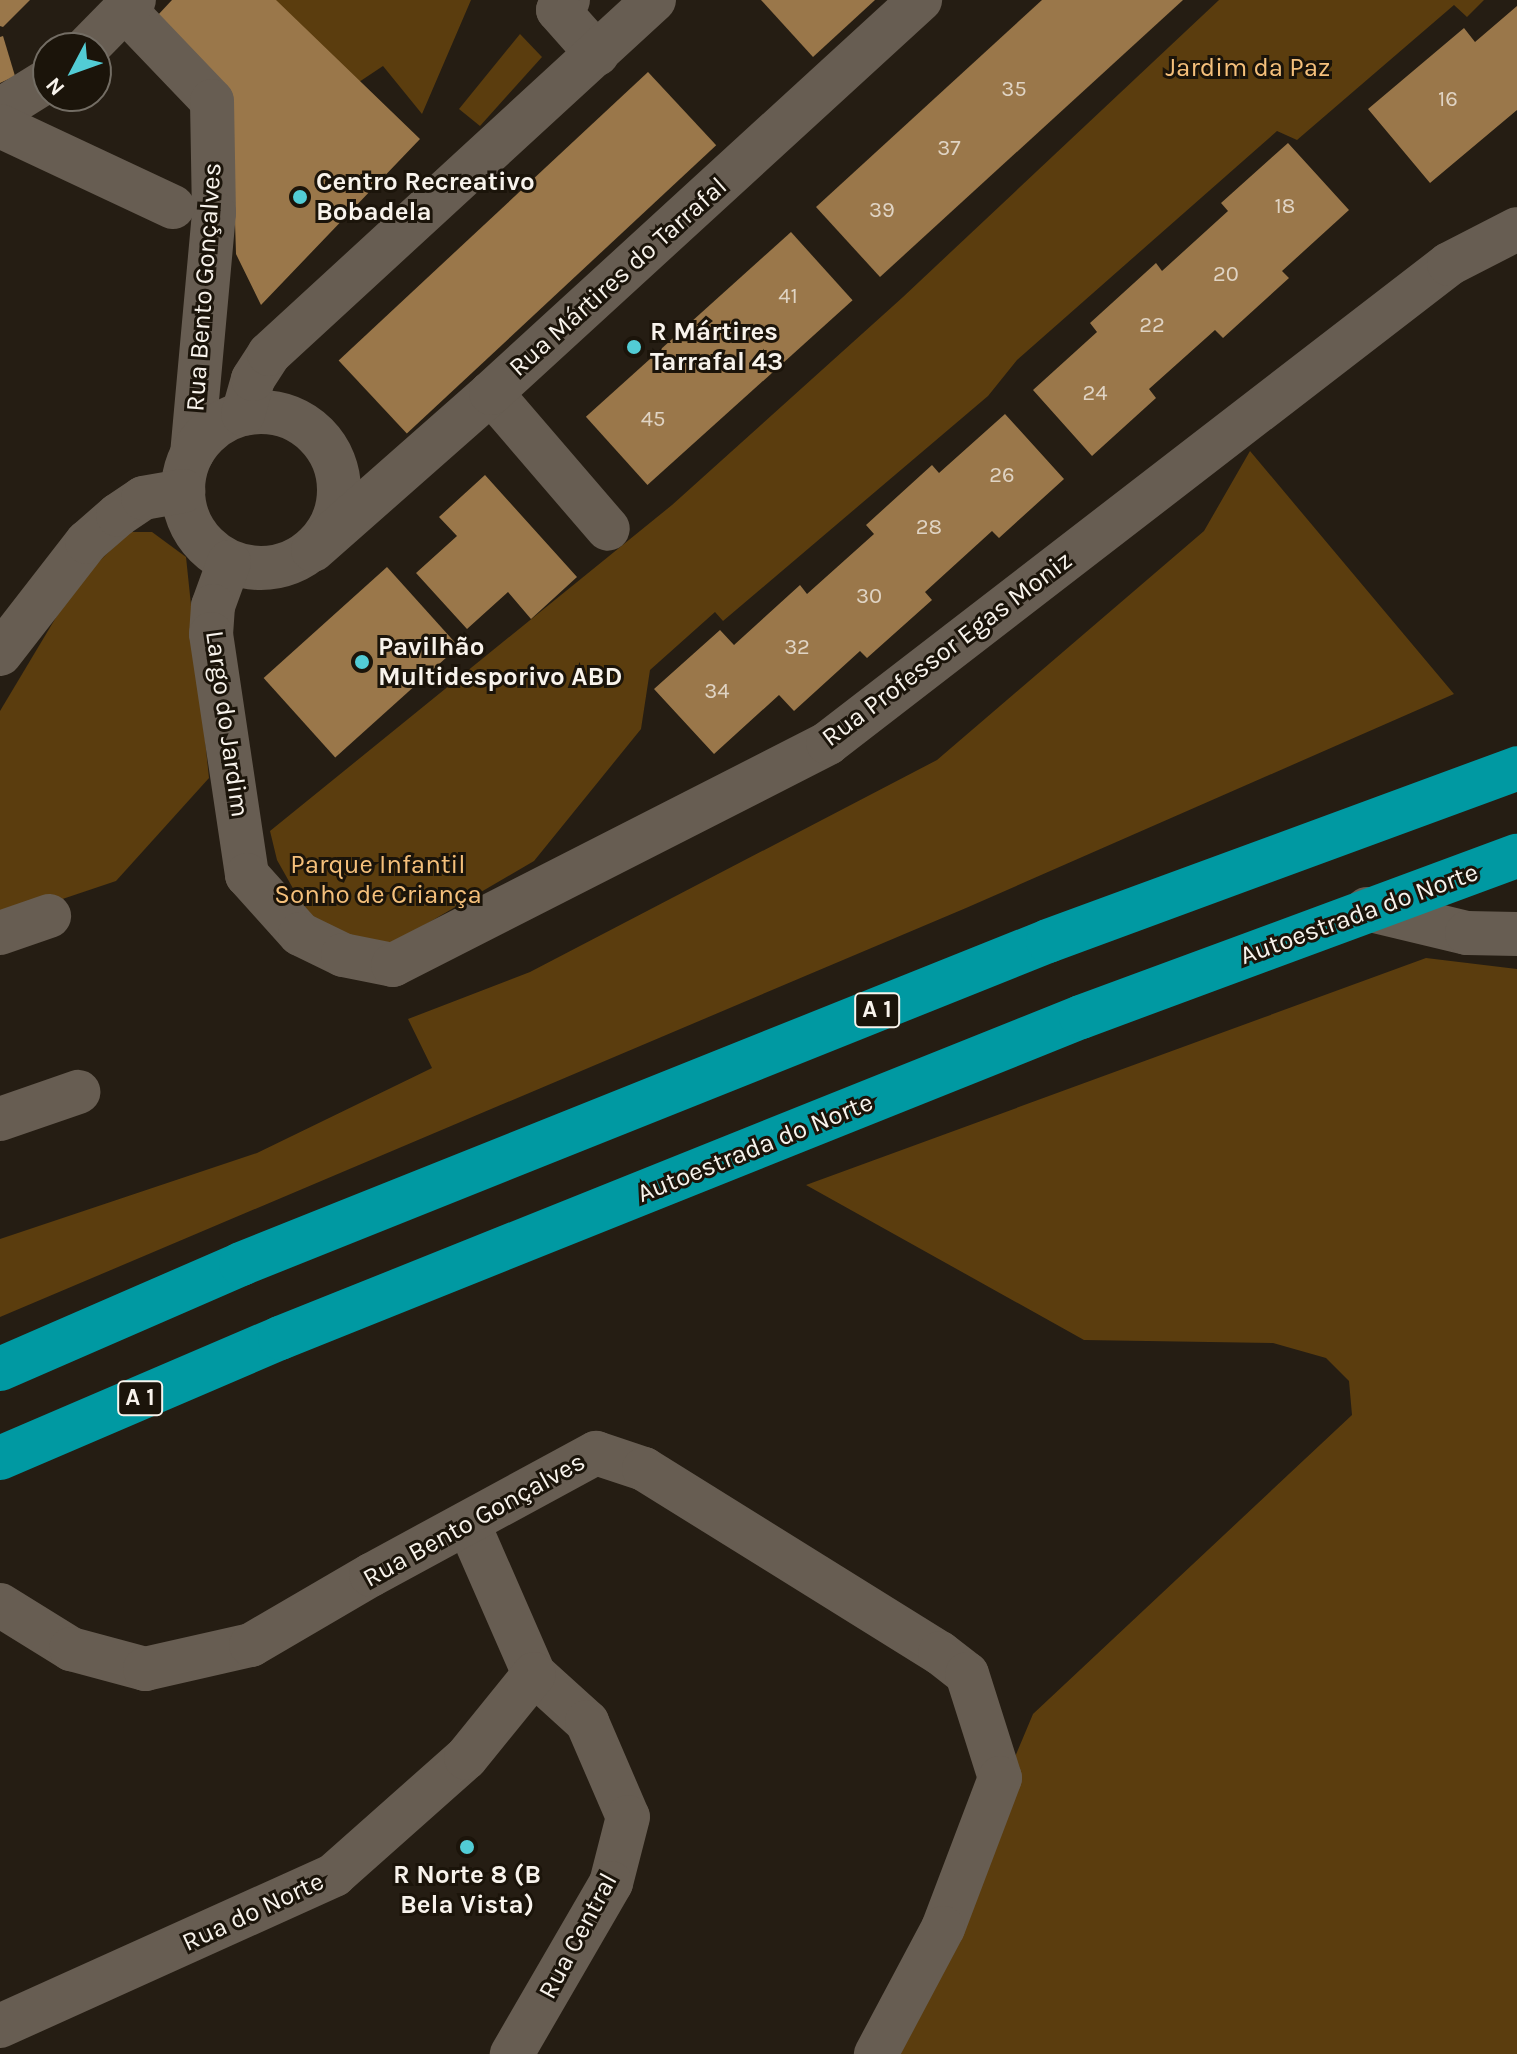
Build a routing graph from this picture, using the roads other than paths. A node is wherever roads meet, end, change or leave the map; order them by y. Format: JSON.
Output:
{"nodes":[{"id":1,"x":568,"y":0,"type":"edge"},
{"id":2,"x":654,"y":0,"type":"edge"},
{"id":3,"x":920,"y":0,"type":"edge"},
{"id":4,"x":130,"y":6,"type":"edge"},
{"id":5,"x":103,"y":32,"type":"edge"},
{"id":6,"x":597,"y":54,"type":"junction"},
{"id":7,"x":32,"y":90,"type":"edge"},
{"id":8,"x":0,"y":110,"type":"edge"},
{"id":9,"x":0,"y":126,"type":"edge"},
{"id":10,"x":173,"y":207,"type":"dead end"},
{"id":11,"x":1517,"y":229,"type":"edge"},
{"id":12,"x":491,"y":393,"type":"junction"},
{"id":13,"x":243,"y":414,"type":"junction"},
{"id":14,"x":187,"y":472,"type":"junction"},
{"id":15,"x":608,"y":529,"type":"dead end"},
{"id":16,"x":313,"y":550,"type":"junction"},
{"id":17,"x":229,"y":562,"type":"junction"},
{"id":18,"x":0,"y":654,"type":"edge"},
{"id":19,"x":1517,"y":768,"type":"edge"},
{"id":20,"x":243,"y":840,"type":"joint"},
{"id":21,"x":1517,"y":856,"type":"edge"},
{"id":22,"x":1367,"y":909,"type":"junction"},
{"id":23,"x":49,"y":916,"type":"dead end"},
{"id":24,"x":0,"y":933,"type":"edge"},
{"id":25,"x":1517,"y":934,"type":"edge"},
{"id":26,"x":78,"y":1092,"type":"dead end"},
{"id":27,"x":0,"y":1119,"type":"edge"},
{"id":28,"x":0,"y":1369,"type":"edge"},
{"id":29,"x":0,"y":1458,"type":"edge"},
{"id":30,"x":468,"y":1523,"type":"junction"},
{"id":31,"x":0,"y":1605,"type":"edge"},
{"id":32,"x":534,"y":1674,"type":"junction"},
{"id":33,"x":0,"y":2026,"type":"edge"},
{"id":34,"x":512,"y":2054,"type":"edge"},
{"id":35,"x":876,"y":2054,"type":"edge"}],
"edges":[{"from":1,"to":6,"type":"street"},
{"from":2,"to":6,"type":"street"},
{"from":3,"to":12,"type":"street","name":"Rua Mártires do Tarrafal"},
{"from":4,"to":5,"type":"street"},
{"from":4,"to":14,"type":"street","name":"Rua Bento Gonçalves"},
{"from":6,"to":13,"type":"street"},
{"from":7,"to":8,"type":"street"},
{"from":9,"to":10,"type":"street"},
{"from":11,"to":20,"type":"street","name":"Rua Professor Egas Moniz"},
{"from":12,"to":15,"type":"street"},
{"from":12,"to":16,"type":"street","name":"Rua Mártires do Tarrafal"},
{"from":13,"to":14,"type":"street"},
{"from":13,"to":16,"type":"street"},
{"from":14,"to":17,"type":"street"},
{"from":14,"to":18,"type":"street"},
{"from":16,"to":17,"type":"street"},
{"from":17,"to":20,"type":"street","name":"Largo do Jardim"},
{"from":19,"to":28,"type":"highway","number":"A 1"},
{"from":21,"to":22,"type":"highway","name":"Autoestrada do Norte","number":"A 1"},
{"from":22,"to":25,"type":"street"},
{"from":22,"to":29,"type":"highway","name":"Autoestrada do Norte","number":"A 1"},
{"from":23,"to":24,"type":"street"},
{"from":26,"to":27,"type":"street"},
{"from":30,"to":31,"type":"street","name":"Rua Bento Gonçalves"},
{"from":30,"to":32,"type":"street","name":"Rua Central"},
{"from":30,"to":35,"type":"street","name":"Rua Bento Gonçalves"},
{"from":32,"to":33,"type":"street","name":"Rua do Norte"},
{"from":32,"to":34,"type":"street","name":"Rua Central"}]}
